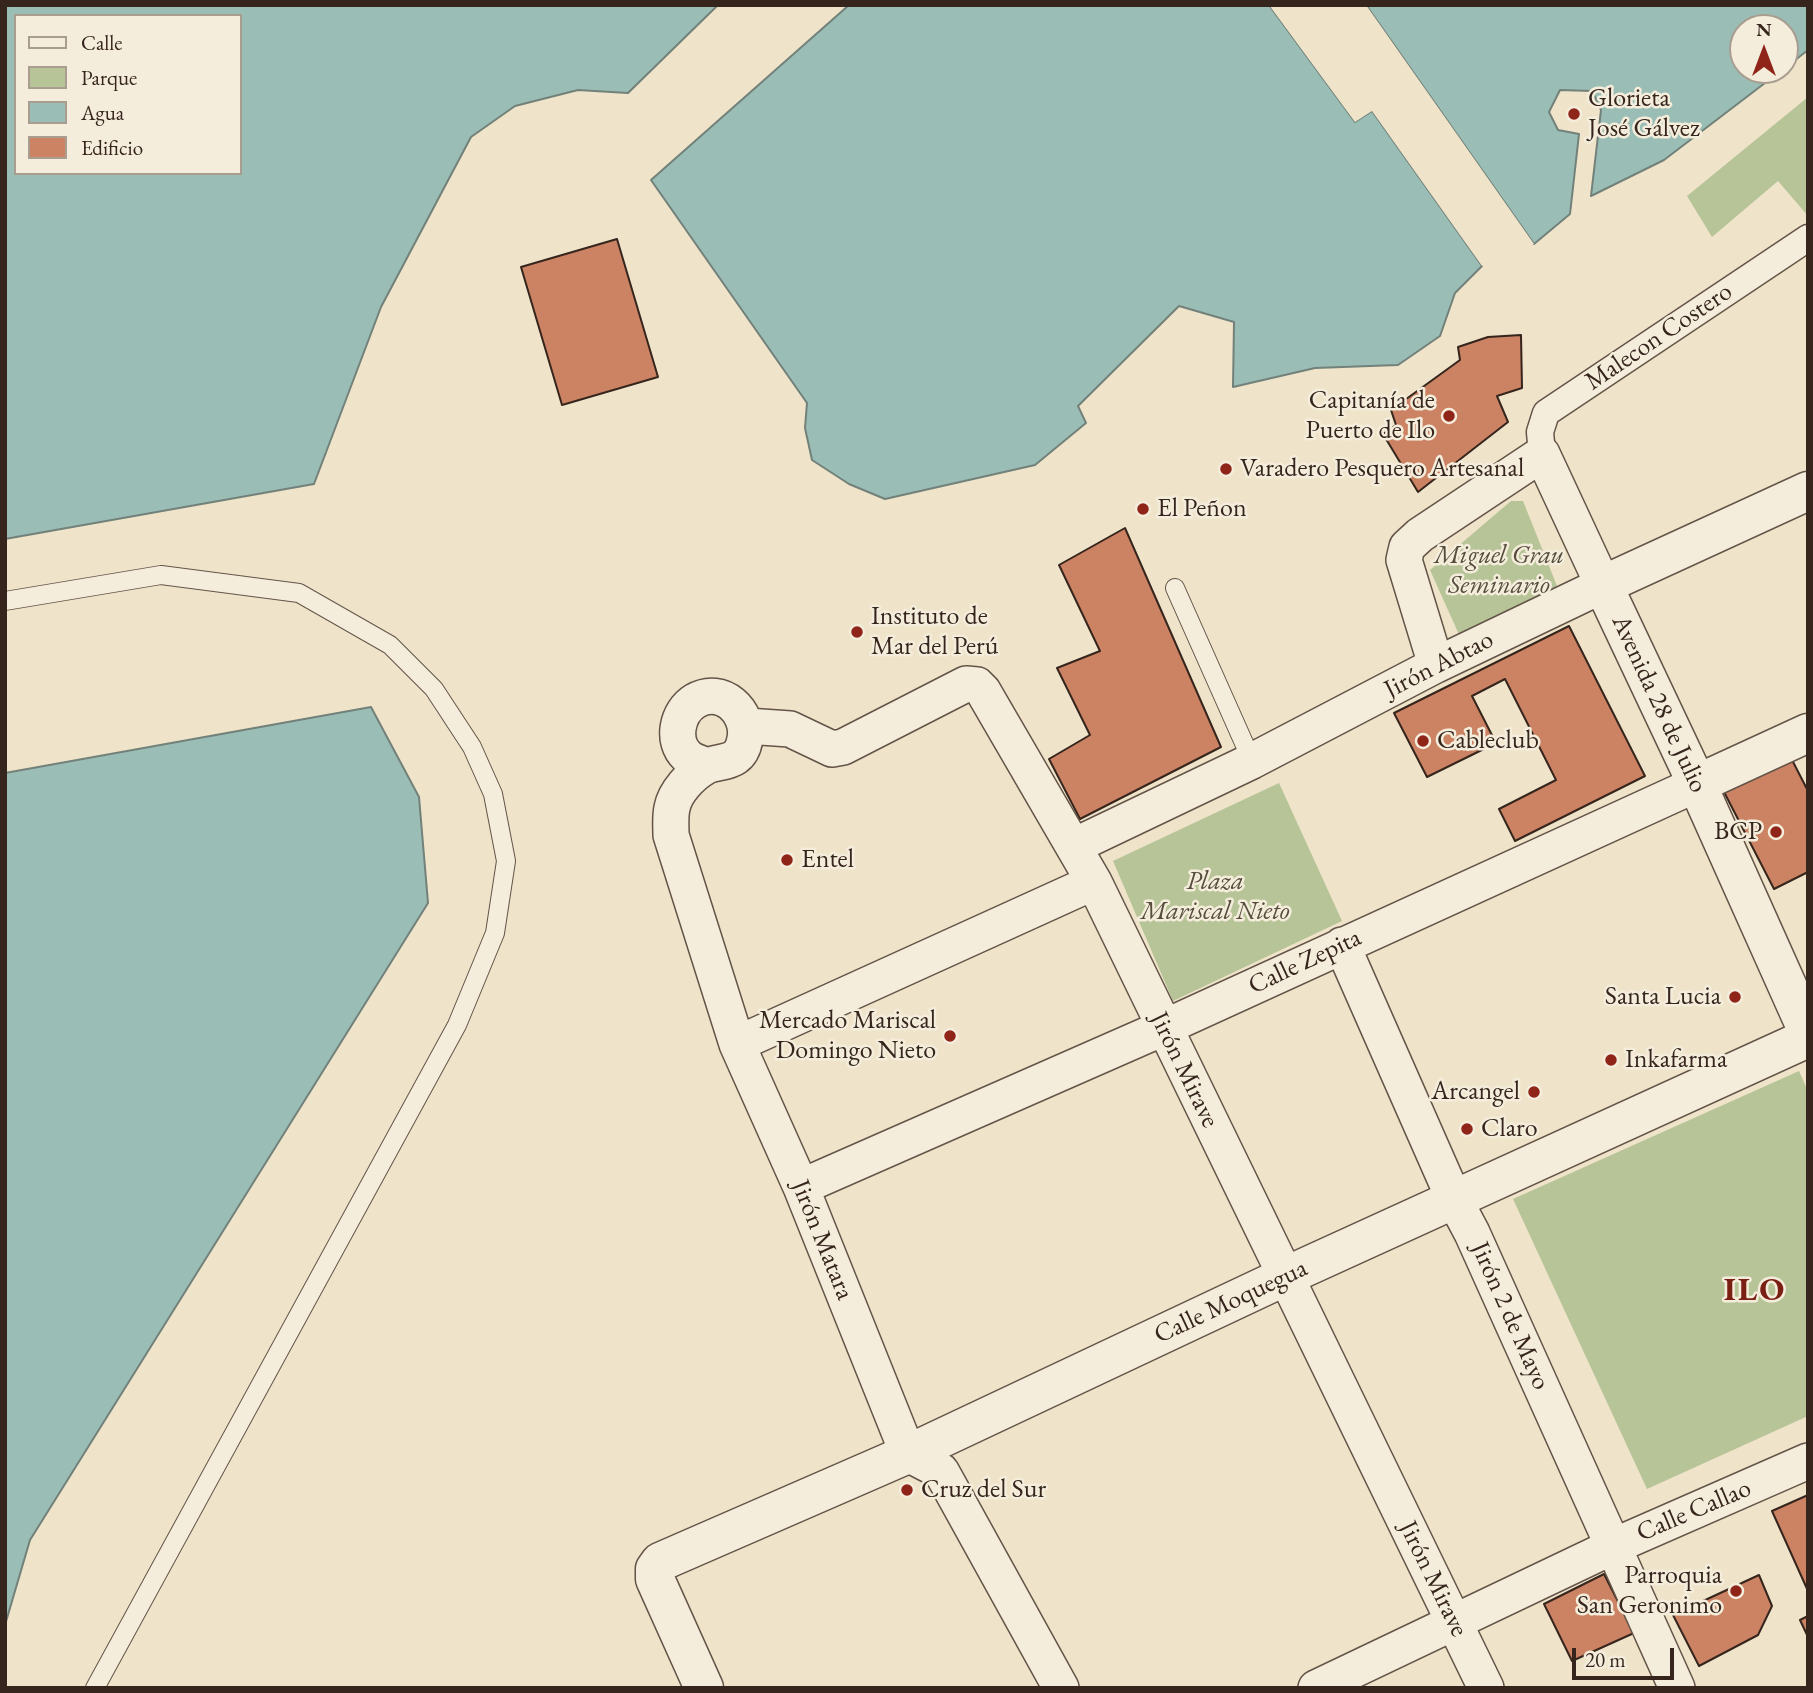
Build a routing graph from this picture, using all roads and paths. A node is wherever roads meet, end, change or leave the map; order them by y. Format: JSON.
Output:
{"nodes":[{"id":1,"x":1808,"y":238,"type":"edge"},
{"id":2,"x":1542,"y":454,"type":"junction"},
{"id":3,"x":1808,"y":491,"type":"edge"},
{"id":4,"x":1603,"y":585,"type":"junction"},
{"id":5,"x":1175,"y":588,"type":"dead end"},
{"id":6,"x":5,"y":601,"type":"edge"},
{"id":7,"x":1436,"y":665,"type":"junction"},
{"id":8,"x":747,"y":726,"type":"junction"},
{"id":9,"x":1808,"y":733,"type":"edge"},
{"id":10,"x":1252,"y":761,"type":"junction"},
{"id":11,"x":706,"y":766,"type":"junction"},
{"id":12,"x":1697,"y":784,"type":"junction"},
{"id":13,"x":1073,"y":846,"type":"junction"},
{"id":14,"x":1094,"y":882,"type":"junction"},
{"id":15,"x":1342,"y":945,"type":"junction"},
{"id":16,"x":1163,"y":1028,"type":"junction"},
{"id":17,"x":1808,"y":1032,"type":"edge"},
{"id":18,"x":1808,"y":1038,"type":"edge"},
{"id":19,"x":737,"y":1044,"type":"junction"},
{"id":20,"x":802,"y":1188,"type":"junction"},
{"id":21,"x":1454,"y":1199,"type":"junction"},
{"id":22,"x":1286,"y":1276,"type":"junction"},
{"id":23,"x":908,"y":1454,"type":"junction"},
{"id":24,"x":1808,"y":1461,"type":"edge"},
{"id":25,"x":1614,"y":1546,"type":"junction"},
{"id":26,"x":1453,"y":1621,"type":"junction"},
{"id":27,"x":95,"y":1688,"type":"edge"},
{"id":28,"x":704,"y":1688,"type":"edge"},
{"id":29,"x":1061,"y":1688,"type":"edge"},
{"id":30,"x":1316,"y":1688,"type":"edge"},
{"id":31,"x":1486,"y":1688,"type":"edge"},
{"id":32,"x":1677,"y":1688,"type":"edge"}],
"edges":[{"from":1,"to":2,"type":"street","name":"Malecon Costero"},
{"from":2,"to":4,"type":"street","name":"Avenida 28 de Julio"},
{"from":2,"to":7,"type":"street"},
{"from":3,"to":4,"type":"street","name":"Jirón Abtao"},
{"from":4,"to":7,"type":"street","name":"Jirón Abtao"},
{"from":4,"to":12,"type":"street","name":"Avenida 28 de Julio"},
{"from":5,"to":10,"type":"lane"},
{"from":6,"to":27,"type":"lane"},
{"from":7,"to":10,"type":"street","name":"Jirón Abtao"},
{"from":8,"to":11,"type":"street"},
{"from":8,"to":11,"type":"street"},
{"from":8,"to":13,"type":"street","name":"Jirón Mirave"},
{"from":9,"to":12,"type":"street","name":"Calle Zepita"},
{"from":10,"to":13,"type":"street","name":"Jirón Abtao"},
{"from":11,"to":19,"type":"street","name":"Jirón Matara"},
{"from":12,"to":15,"type":"street","name":"Calle Zepita"},
{"from":12,"to":17,"type":"street","name":"Avenida 28 de Julio"},
{"from":13,"to":14,"type":"street","name":"Jirón Mirave"},
{"from":14,"to":16,"type":"street","name":"Jirón Mirave"},
{"from":14,"to":19,"type":"street"},
{"from":15,"to":16,"type":"street","name":"Calle Zepita"},
{"from":15,"to":21,"type":"street","name":"Jirón 2 de Mayo"},
{"from":16,"to":20,"type":"street","name":"Calle Zepita"},
{"from":16,"to":22,"type":"street","name":"Jirón Mirave"},
{"from":18,"to":21,"type":"street","name":"Calle Moquegua"},
{"from":19,"to":20,"type":"street","name":"Jirón Matara"},
{"from":20,"to":23,"type":"street","name":"Jirón Matara"},
{"from":21,"to":22,"type":"street","name":"Calle Moquegua"},
{"from":21,"to":25,"type":"street","name":"Jirón 2 de Mayo"},
{"from":22,"to":23,"type":"street","name":"Calle Moquegua"},
{"from":22,"to":26,"type":"street","name":"Jirón Mirave"},
{"from":23,"to":28,"type":"street","name":"Calle Moquegua"},
{"from":23,"to":29,"type":"street"},
{"from":24,"to":25,"type":"street","name":"Calle Callao"},
{"from":25,"to":26,"type":"street","name":"Calle Callao"},
{"from":25,"to":32,"type":"street","name":"Jirón 2 de Mayo"},
{"from":26,"to":30,"type":"street","name":"Calle Callao"},
{"from":26,"to":31,"type":"street","name":"Jirón Mirave"}]}
